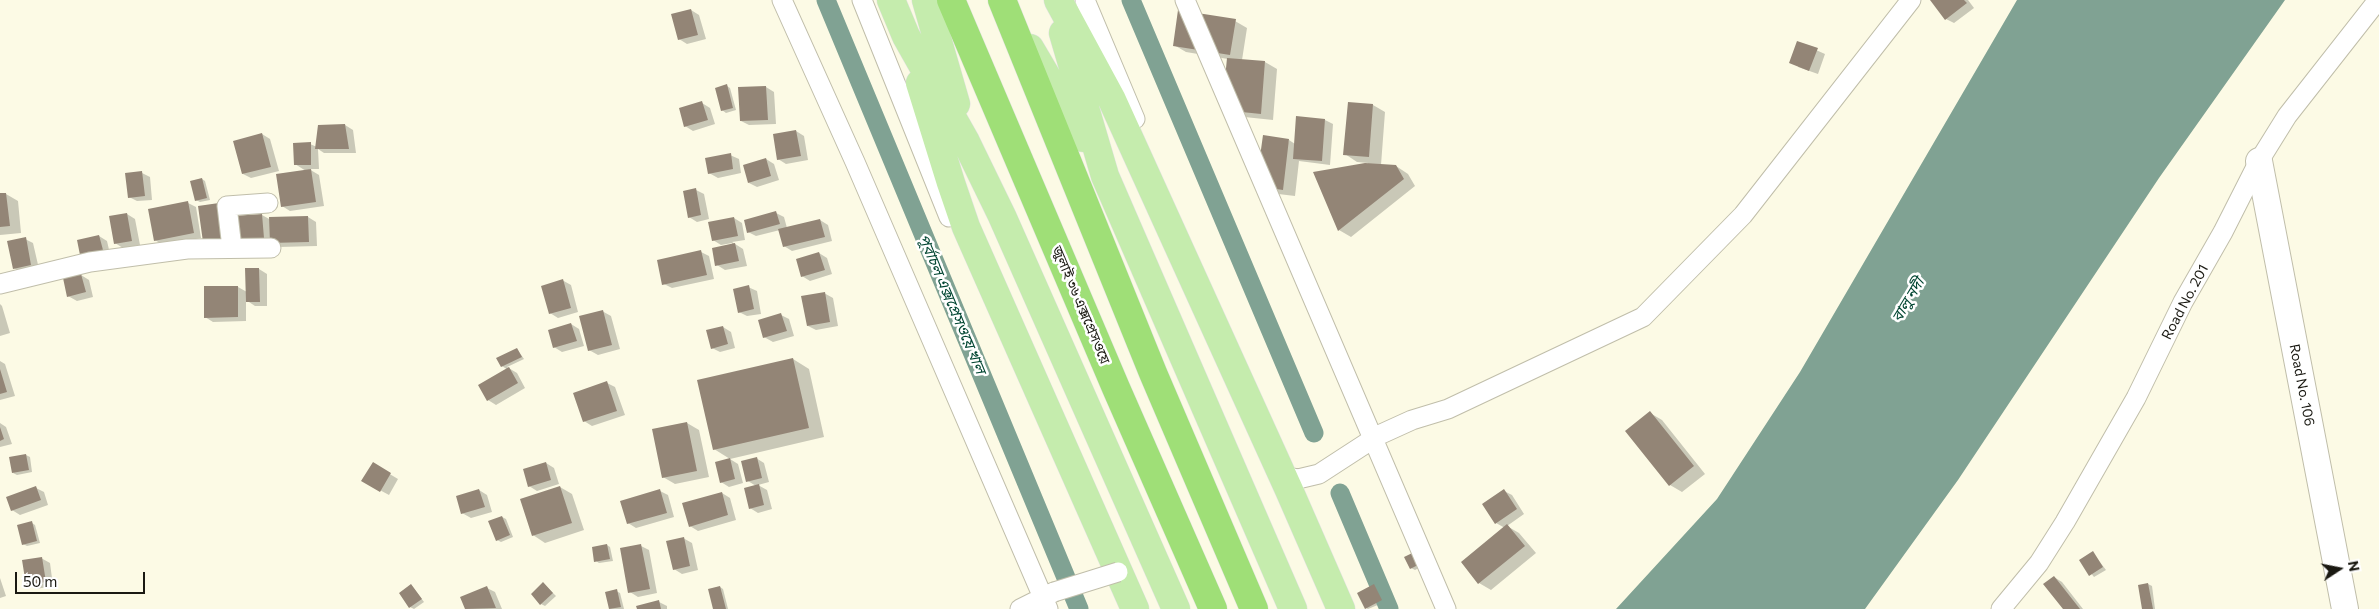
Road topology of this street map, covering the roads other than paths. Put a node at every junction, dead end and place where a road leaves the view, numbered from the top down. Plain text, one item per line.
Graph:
1 (782, 0) edge
2 (862, 0) edge
3 (891, 0) edge
4 (926, 0) edge
5 (951, 0) edge
6 (1053, 0) edge
7 (1058, 0) edge
8 (1085, 0) edge
9 (1184, 0) edge
10 (1911, 0) edge
11 (2378, 0) edge
12 (1003, 1) edge
13 (906, 36) junction
14 (966, 142) junction
15 (2259, 161) junction
16 (1105, 176) junction
17 (268, 202) dead end
18 (232, 248) junction
19 (271, 248) dead end
20 (0, 284) edge
21 (1373, 440) junction
22 (1288, 477) junction
23 (1113, 573) junction
24 (1048, 599) edge
25 (1020, 609) edge
26 (1121, 609) edge
27 (1135, 609) edge
28 (1176, 609) edge
29 (1213, 609) edge
30 (1254, 609) edge
31 (1292, 609) edge
32 (1341, 609) edge
33 (1351, 609) edge
34 (1446, 609) edge
35 (2001, 609) edge
36 (2345, 609) edge

1 - 24 street
2 - 23 street
3 - 13 main road
4 - 14 main road
5 - 29 highway, জুলাই ৩৬ এক্সপ্রেসওয়ে
6 - 16 main road
7 - 22 main road
8 - 22 street
9 - 21 street
10 - 21 street
11 - 15 street, Road No. 201
12 - 16 main road
12 - 30 highway
13 - 14 main road
13 - 23 main road
14 - 28 main road
15 - 35 street, Road No. 201
15 - 36 street, Road No. 106
16 - 31 main road
17 - 18 street
18 - 19 street
18 - 20 street
21 - 22 street
21 - 34 street
22 - 32 main road
22 - 33 street
23 - 24 street, bridge
23 - 26 street
23 - 27 main road
24 - 25 street

